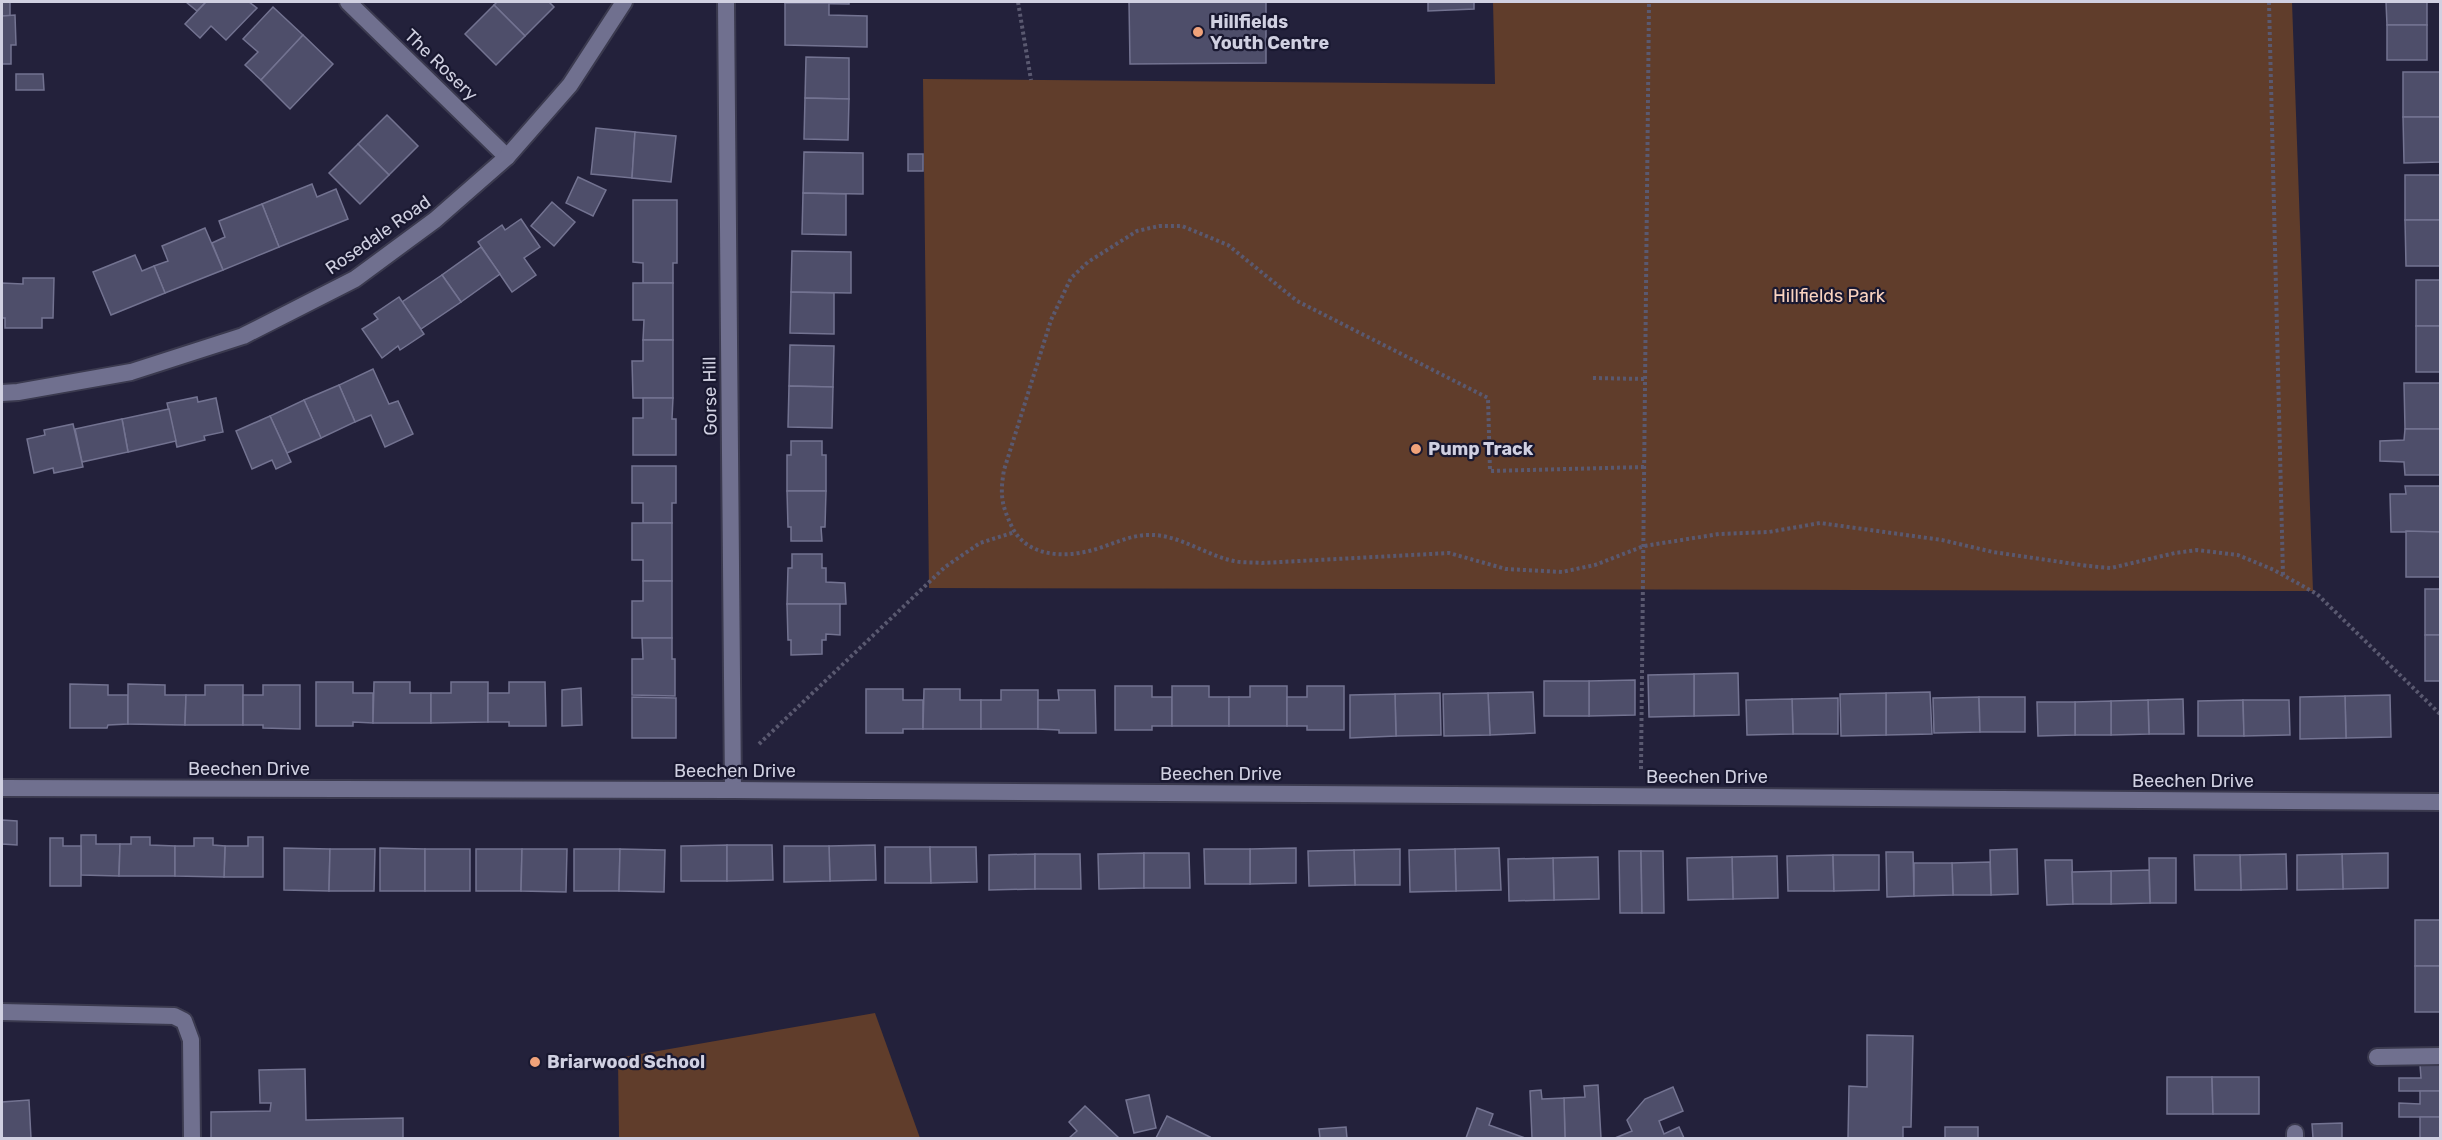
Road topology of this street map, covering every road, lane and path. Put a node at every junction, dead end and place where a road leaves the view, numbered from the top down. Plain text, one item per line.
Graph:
1 (348, 2) edge
2 (624, 2) edge
3 (726, 2) edge
4 (1018, 2) edge
5 (1649, 2) edge
6 (2269, 2) edge
7 (1031, 80) dead end
8 (507, 157) junction
9 (1593, 378) dead end
10 (1645, 379) junction
11 (2, 393) edge
12 (1644, 467) junction
13 (1015, 532) junction
14 (1644, 546) junction
15 (2283, 575) junction
16 (2440, 714) edge
17 (733, 769) junction
18 (2, 788) edge
19 (733, 790) junction
20 (1641, 796) junction
21 (2440, 802) edge
22 (2, 1012) edge
23 (2440, 1056) edge
24 (2377, 1057) dead end
25 (192, 1138) edge

1 - 8 street, The Rosery
2 - 8 street, Rosedale Road
3 - 17 street, Gorse Hill
4 - 7 path
5 - 10 path
6 - 15 path
8 - 11 street, Rosedale Road
9 - 10 path
10 - 12 path
12 - 13 path
12 - 14 path
13 - 14 path
13 - 17 path
14 - 15 path
14 - 20 path
15 - 16 path
17 - 19 street, Gorse Hill
18 - 19 street, Beechen Drive
19 - 20 street, Beechen Drive
20 - 21 street, Beechen Drive
22 - 25 street
23 - 24 street

